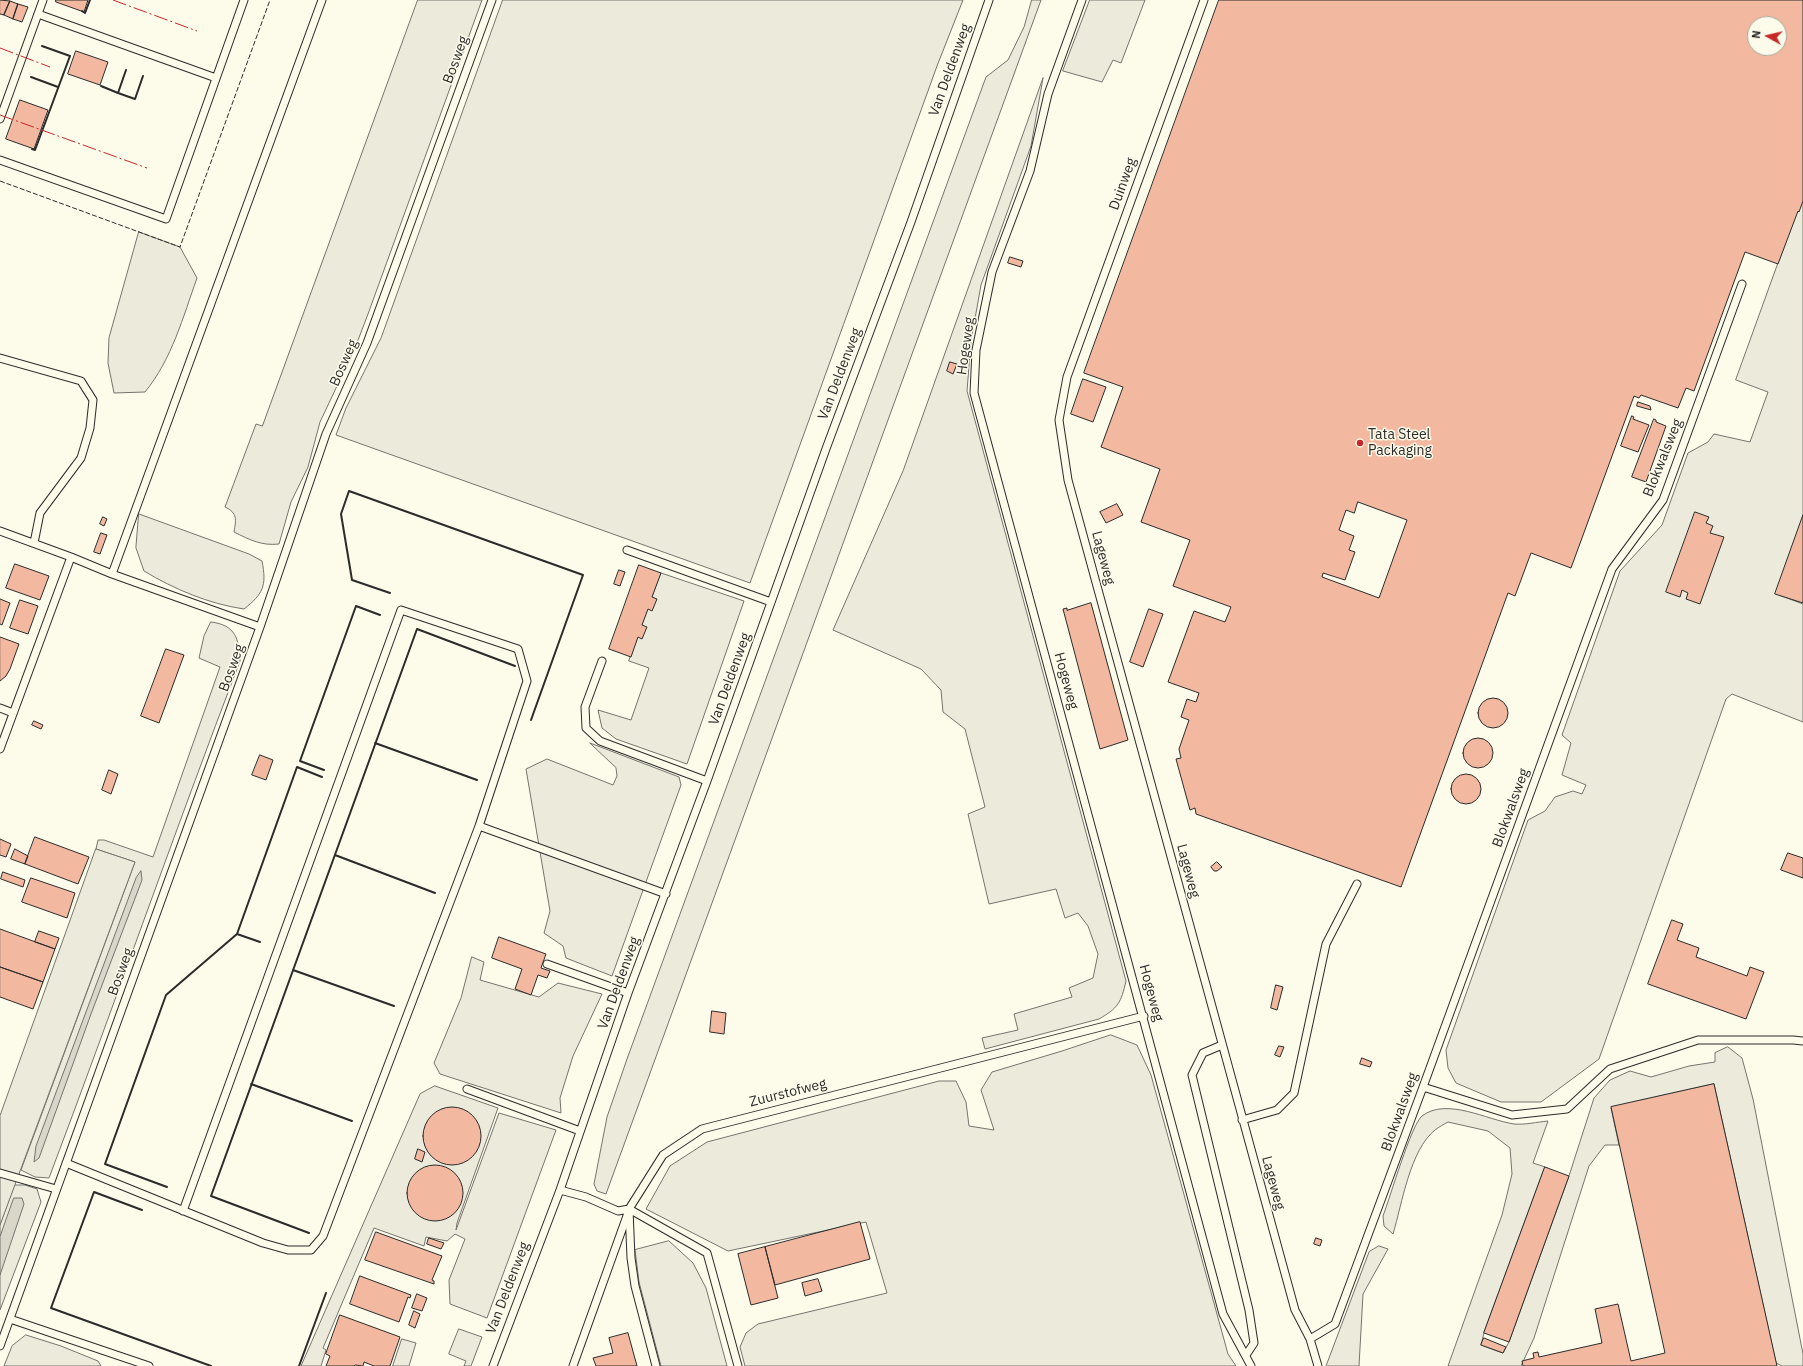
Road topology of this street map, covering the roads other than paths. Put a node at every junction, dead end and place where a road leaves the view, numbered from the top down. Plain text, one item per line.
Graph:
1 (43, 0) edge
2 (244, 0) edge
3 (322, 0) edge
4 (492, 0) edge
5 (989, 0) edge
6 (1082, 0) edge
7 (1204, 0) edge
8 (38, 14) junction
9 (216, 78) junction
10 (0, 120) edge
11 (0, 160) edge
12 (1742, 284) dead end
13 (0, 358) edge
14 (1066, 377) joint
15 (0, 531) edge
16 (34, 543) junction
17 (627, 550) dead end
18 (71, 557) junction
19 (112, 574) junction
20 (771, 602) junction
21 (260, 627) junction
22 (602, 661) dead end
23 (0, 708) edge
24 (13, 713) junction
25 (0, 749) edge
26 (707, 781) junction
27 (479, 826) junction
28 (1357, 884) dead end
29 (666, 894) junction
30 (546, 964) dead end
31 (628, 993) junction
32 (1144, 1016) junction
33 (1803, 1041) edge
34 (1222, 1045) junction
35 (1424, 1087) junction
36 (467, 1089) dead end
37 (1242, 1120) junction
38 (580, 1131) junction
39 (66, 1163) junction
40 (0, 1173) edge
41 (56, 1189) junction
42 (560, 1190) junction
43 (629, 1209) junction
44 (183, 1211) junction
45 (10, 1319) junction
46 (1310, 1339) junction
47 (0, 1346) edge
48 (1246, 1355) junction
49 (149, 1366) edge
50 (493, 1366) edge
51 (573, 1366) edge
52 (656, 1366) edge
53 (738, 1366) edge
54 (1251, 1366) edge
55 (1318, 1366) edge

1 - 8 lane
2 - 9 lane
3 - 19 lane
4 - 21 lane, Bosweg
5 - 20 lane, Van Deldenweg
6 - 32 lane, Hogeweg
7 - 14 lane, Duinweg
8 - 9 lane
8 - 10 lane
9 - 11 lane
12 - 35 lane, Blokwalsweg
13 - 16 lane
14 - 34 lane, Lageweg
15 - 16 lane
16 - 18 lane
17 - 20 lane
18 - 19 lane
18 - 24 lane
19 - 21 lane
20 - 26 lane, Van Deldenweg
21 - 39 lane, Bosweg
22 - 26 lane
23 - 24 lane
24 - 25 lane
26 - 29 lane, Van Deldenweg
27 - 29 lane
27 - 44 lane
27 - 44 lane
28 - 37 lane
29 - 31 lane, Van Deldenweg
30 - 31 lane
31 - 38 lane, Van Deldenweg
32 - 43 lane, Zuurstofweg
32 - 48 lane, Hogeweg
33 - 35 lane
34 - 37 lane, Lageweg
34 - 48 lane
35 - 46 lane, Blokwalsweg
36 - 38 lane
37 - 46 lane, Lageweg
38 - 42 lane, Van Deldenweg
39 - 41 lane, Bosweg
39 - 44 lane
40 - 41 lane
41 - 45 lane, Bosweg
42 - 43 lane
42 - 50 lane, Van Deldenweg
43 - 51 lane, Zuurstofweg
43 - 52 lane
43 - 53 lane
45 - 47 lane, Bosweg
45 - 49 lane
46 - 55 lane, Lageweg
48 - 54 lane, Hogeweg

